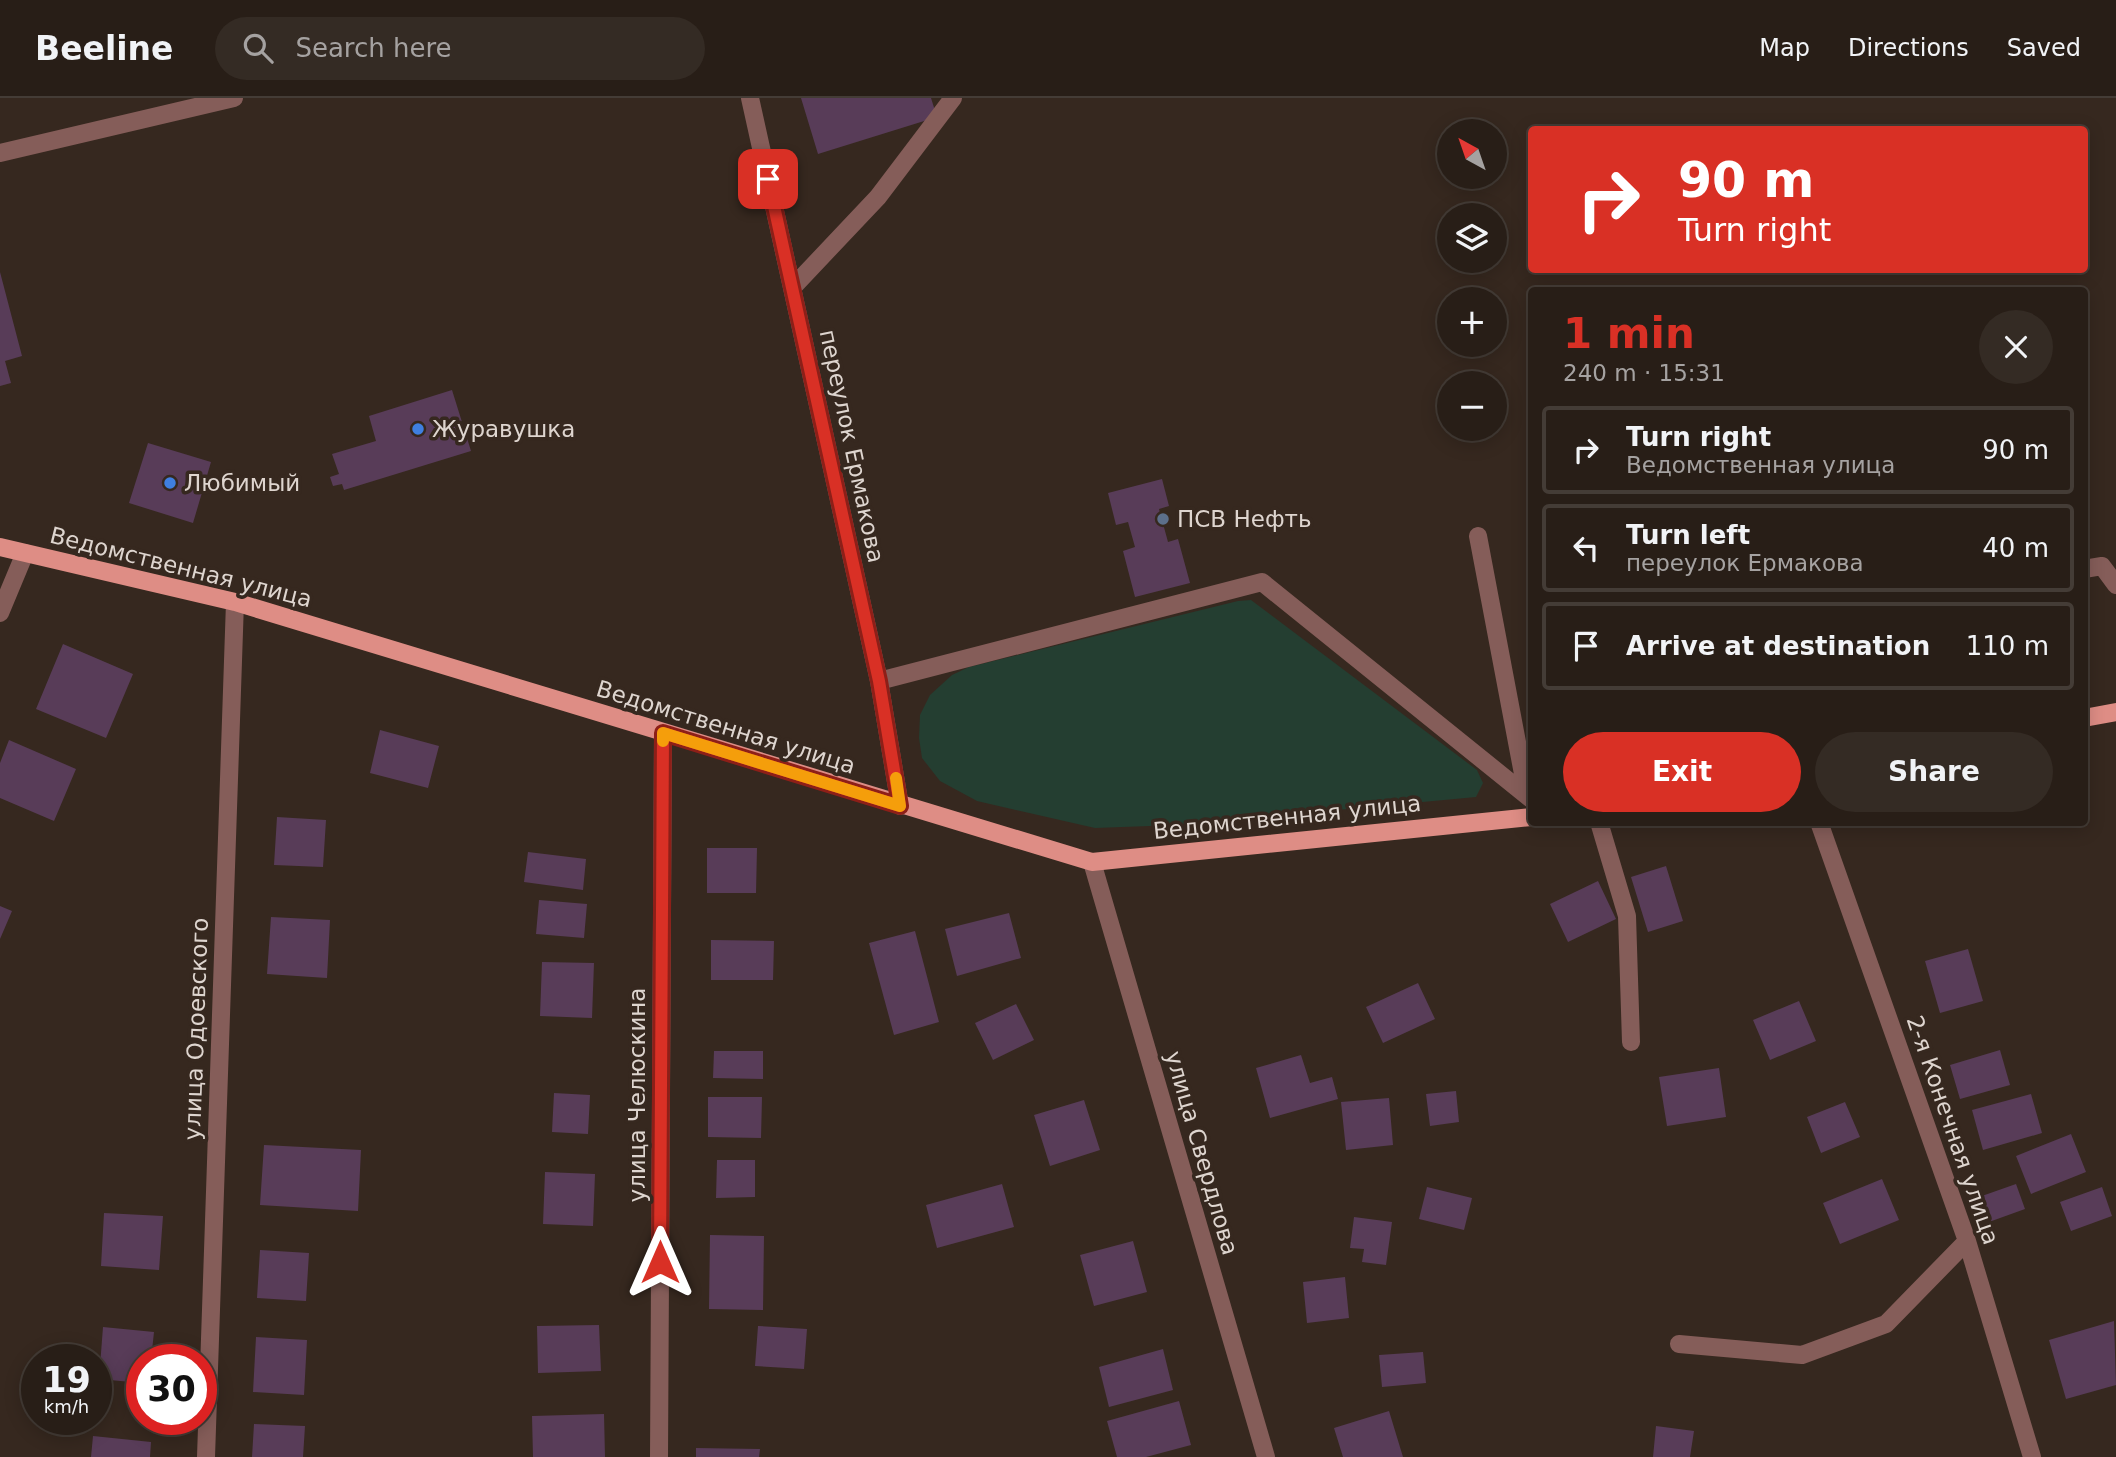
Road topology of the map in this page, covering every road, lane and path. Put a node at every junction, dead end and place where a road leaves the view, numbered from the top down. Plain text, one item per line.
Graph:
1 (234, 98) edge
2 (750, 98) edge
3 (953, 98) edge
4 (0, 153) edge
5 (792, 288) junction
6 (1478, 536) dead end
7 (0, 547) edge
8 (25, 553) junction
9 (2088, 568) edge
10 (2116, 585) edge
11 (235, 602) junction
12 (0, 613) edge
13 (879, 681) junction
14 (2116, 712) edge
15 (2088, 717) edge
16 (663, 733) junction
17 (1528, 792) edge
18 (1528, 796) edge
19 (900, 806) junction
20 (1528, 817) edge
21 (1601, 826) edge
22 (1820, 826) edge
23 (1092, 863) junction
24 (1631, 1042) dead end
25 (1967, 1241) junction
26 (1679, 1344) dead end
27 (206, 1457) edge
28 (659, 1457) edge
29 (1266, 1457) edge
30 (2032, 1457) edge

1 - 4 street
2 - 5 street, переулок Ермакова
3 - 5 street
5 - 13 street, переулок Ермакова
6 - 17 street
7 - 8 main road, Ведомственная улица
8 - 11 main road, Ведомственная улица
8 - 12 street
9 - 10 street
11 - 16 main road, Ведомственная улица
11 - 27 street, улица Одоевского
13 - 18 street
13 - 19 street, переулок Ермакова
14 - 15 main road
16 - 19 main road, Ведомственная улица
16 - 28 street, улица Челюскина
19 - 23 main road, Ведомственная улица
20 - 23 main road, Ведомственная улица
21 - 24 street
22 - 25 street, 2-я Конечная улица
23 - 29 street, улица Свердлова
25 - 26 street
25 - 30 street, 2-я Конечная улица

